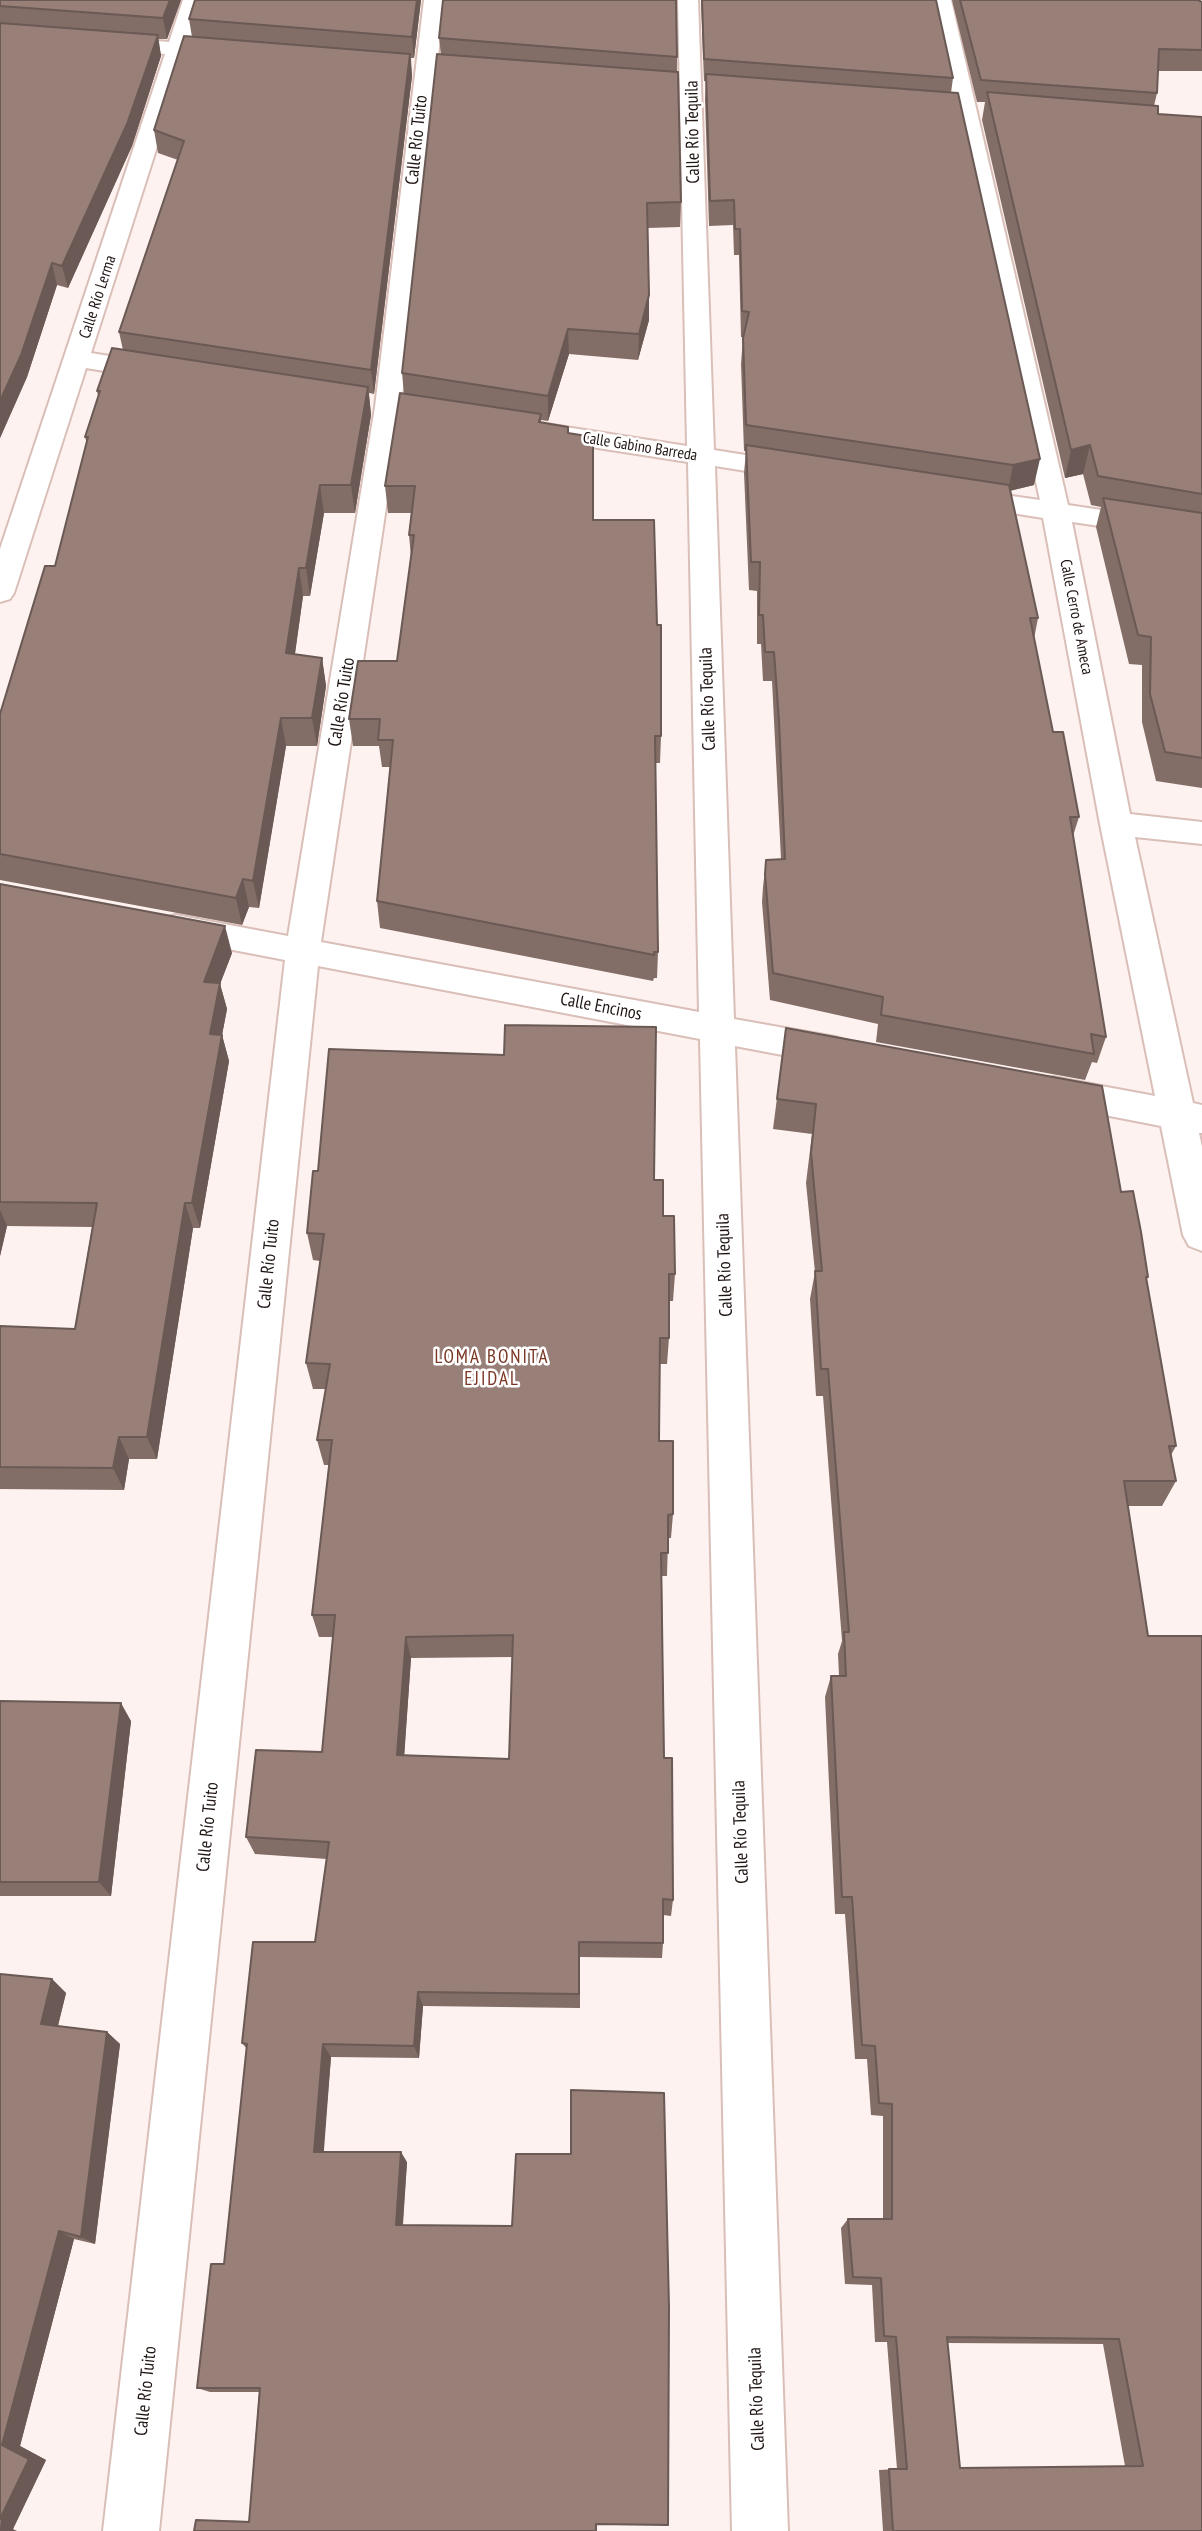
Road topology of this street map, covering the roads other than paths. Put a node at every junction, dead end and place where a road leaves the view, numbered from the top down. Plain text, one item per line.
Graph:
1 (193, 0) edge
2 (435, 0) edge
3 (688, 0) edge
4 (941, 0) edge
5 (82, 41) edge
6 (178, 49) junction
7 (260, 55) edge
8 (78, 359) junction
9 (186, 376) edge
10 (510, 426) edge
11 (701, 456) junction
12 (824, 475) edge
13 (933, 492) edge
14 (1056, 511) junction
15 (1202, 533) edge
16 (0, 593) edge
17 (1116, 824) junction
18 (1202, 833) edge
19 (145, 921) edge
20 (303, 950) junction
21 (718, 1029) junction
22 (867, 1057) edge
23 (1015, 1084) edge
24 (1189, 1117) edge
25 (1202, 1236) edge
26 (131, 2531) edge
27 (760, 2531) edge

1 - 6 street, Calle Río Lerma
2 - 20 street, Calle Río Tuito
3 - 11 street, Calle Río Tequila
4 - 14 street, Calle Cerro de Ameca
5 - 6 street
6 - 7 street
6 - 8 street, Calle Río Lerma
8 - 9 street
8 - 16 street, Calle Río Lerma
10 - 11 street, Calle Gabino Barreda
11 - 12 street, Calle Gabino Barreda
11 - 21 street, Calle Río Tequila
13 - 14 street
14 - 15 street
14 - 17 street, Calle Cerro de Ameca
17 - 18 street
17 - 24 street, Calle Cerro de Ameca
19 - 20 street, Calle Encinos
20 - 21 street, Calle Encinos
20 - 26 street, Calle Río Tuito
21 - 22 street, Calle Encinos
21 - 27 street, Calle Río Tequila
23 - 24 street
24 - 25 street, Calle Cerro de Ameca

